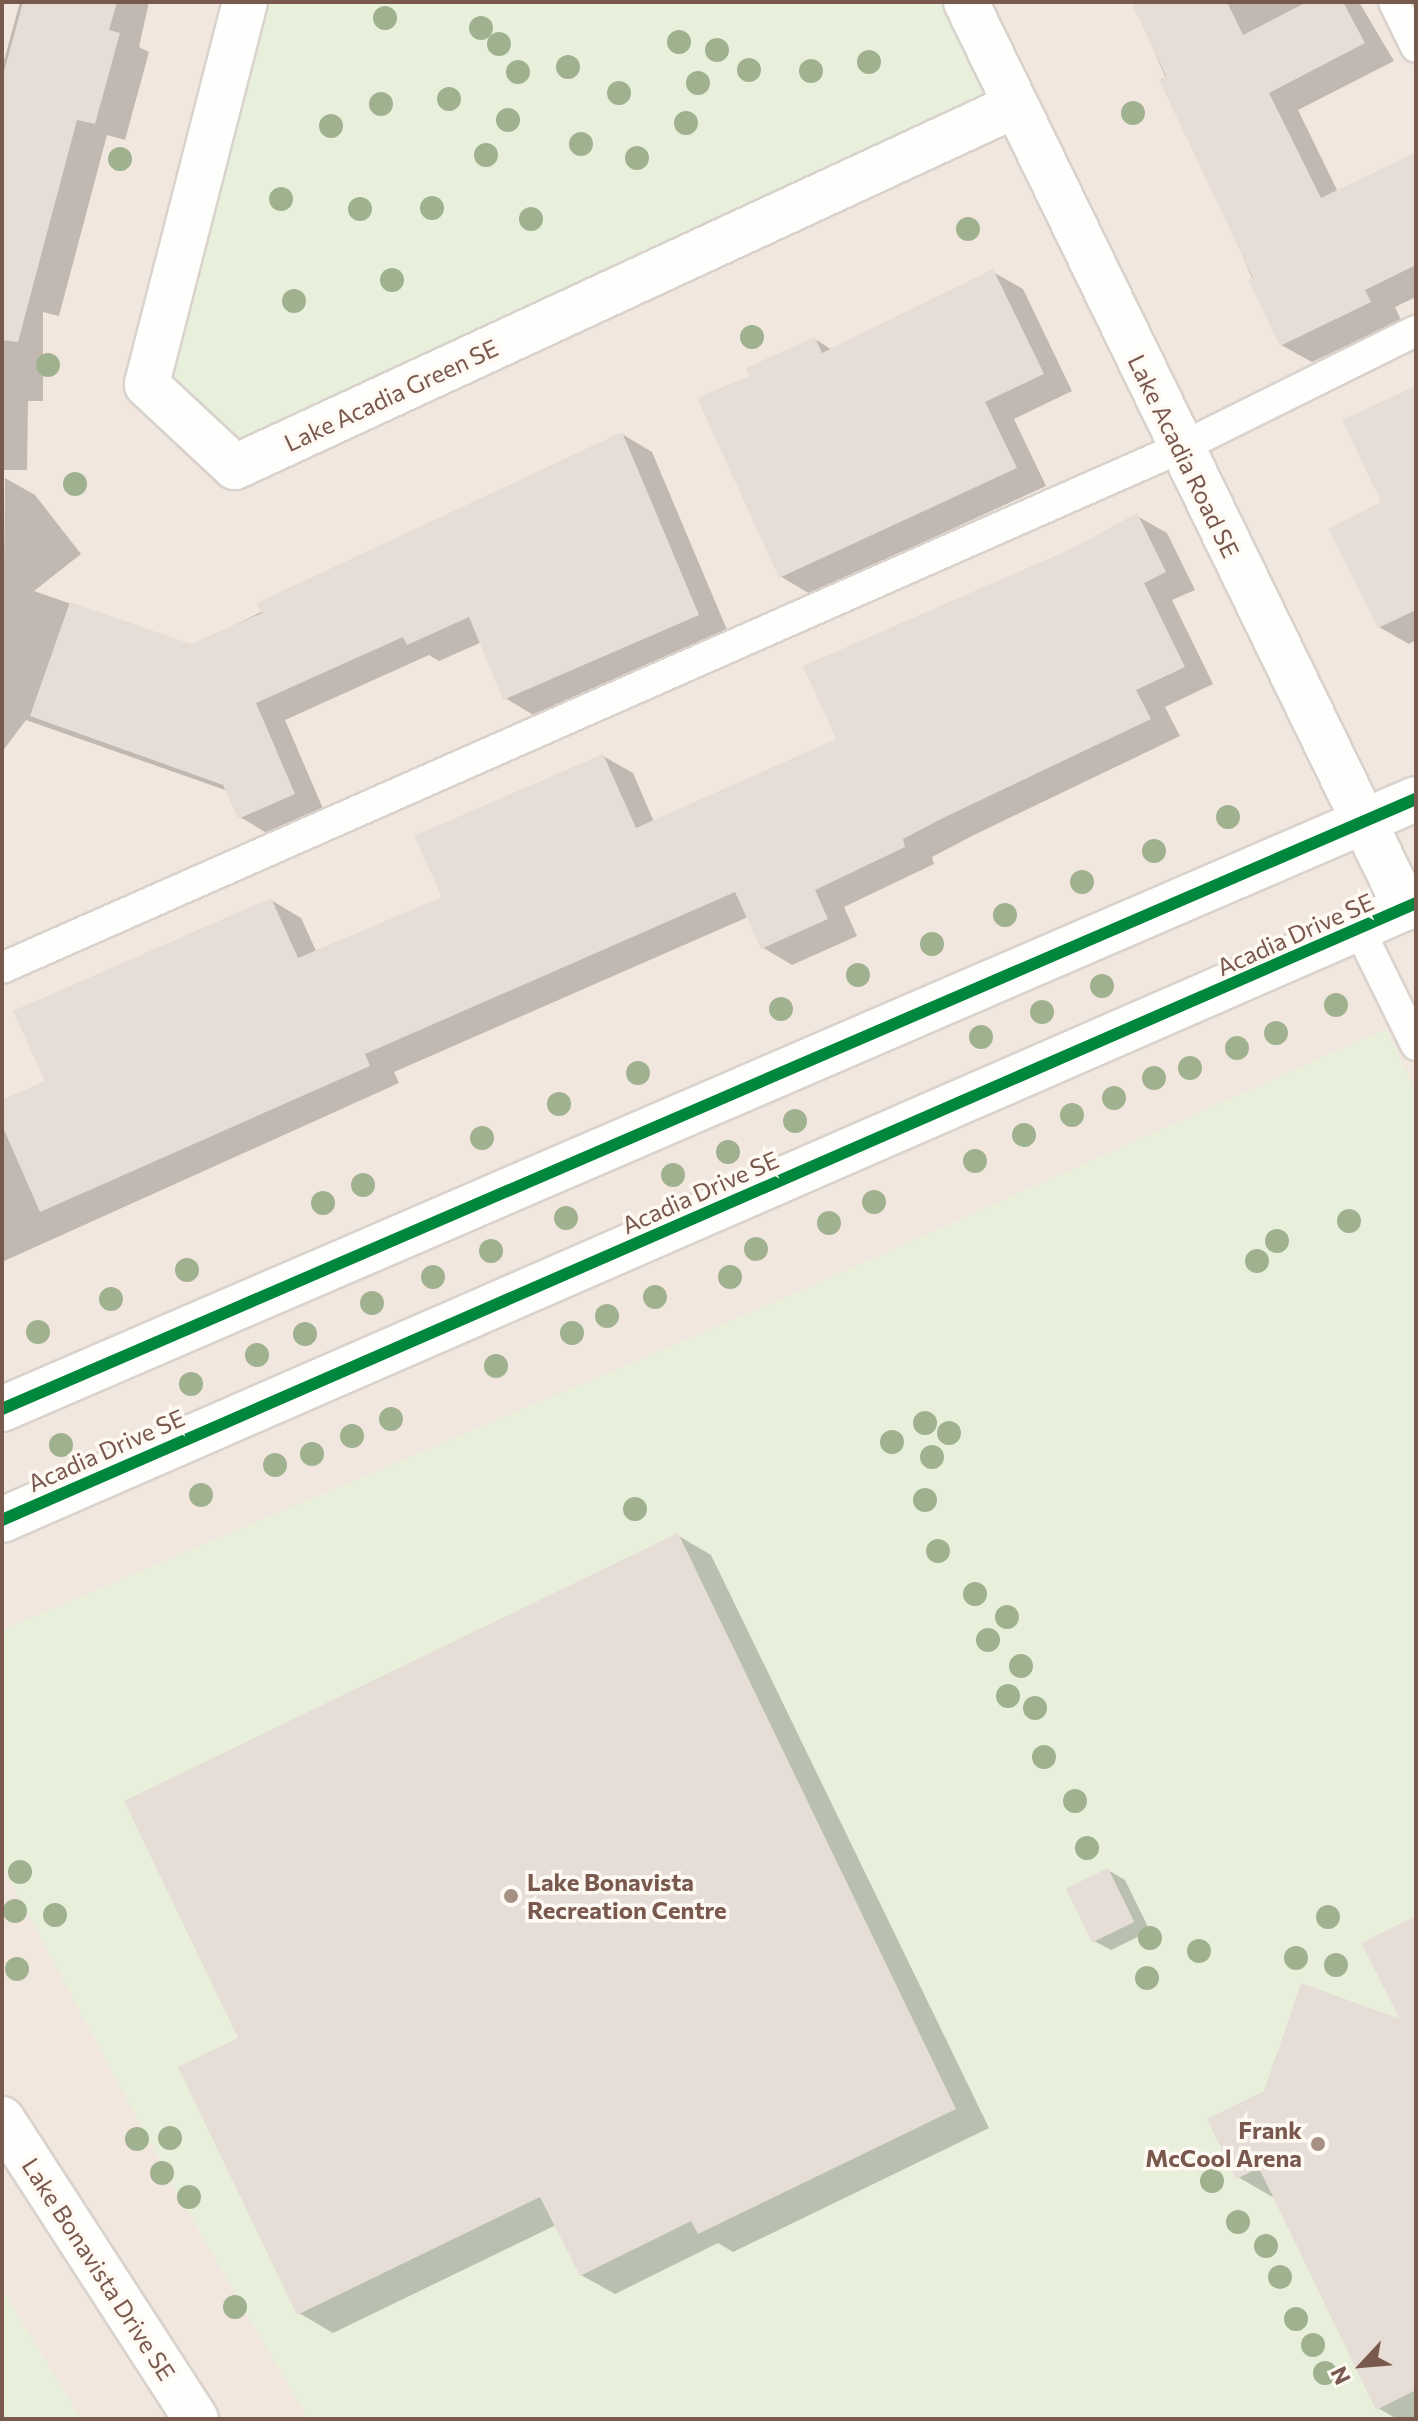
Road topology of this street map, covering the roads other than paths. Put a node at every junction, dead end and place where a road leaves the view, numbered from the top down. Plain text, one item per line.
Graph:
1 (245, 2) edge
2 (966, 2) edge
3 (1394, 2) edge
4 (1416, 47) edge
5 (1014, 106) junction
6 (1416, 331) edge
7 (1180, 448) junction
8 (1416, 799) edge
9 (1362, 825) junction
10 (1411, 906) edge
11 (1360, 931) junction
12 (2, 968) edge
13 (1416, 1045) edge
14 (2, 1409) edge
15 (2, 1520) edge
16 (2, 2119) edge
17 (196, 2419) edge

1 - 5 street, Lake Acadia Green SE
2 - 5 street, Lake Acadia Road SE
3 - 4 lane
5 - 7 street, Lake Acadia Road SE
6 - 7 lane
7 - 9 street, Lake Acadia Road SE
7 - 12 lane
8 - 9 street
9 - 10 street, Lake Acadia Road SE
9 - 14 street
10 - 11 street, Acadia Drive SE
11 - 13 lane
11 - 15 street, Acadia Drive SE
16 - 17 street, Lake Bonavista Drive SE

